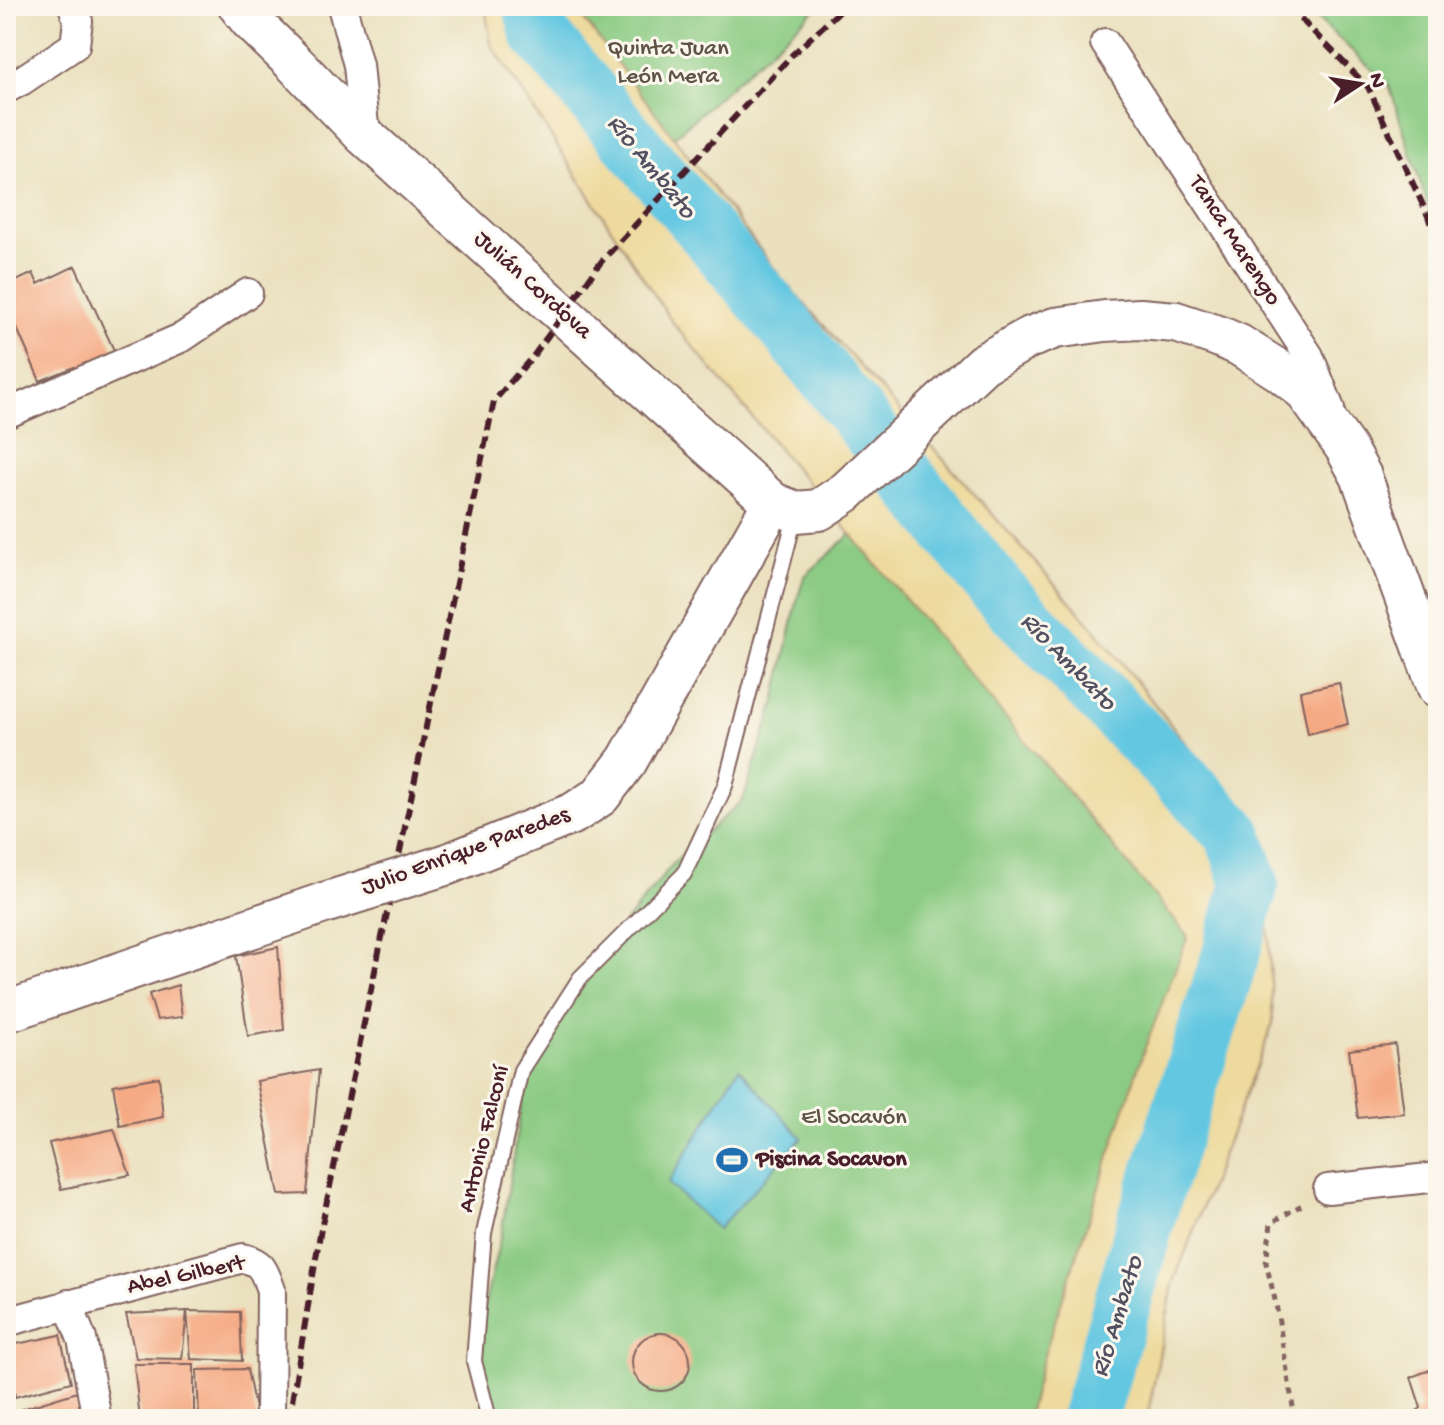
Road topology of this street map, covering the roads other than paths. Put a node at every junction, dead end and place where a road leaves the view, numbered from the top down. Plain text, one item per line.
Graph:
1 (239, 6) edge
2 (342, 6) edge
3 (75, 14) edge
4 (1105, 43) dead end
5 (11, 78) edge
6 (365, 136) junction
7 (248, 293) dead end
8 (6, 414) edge
9 (1345, 447) junction
10 (785, 508) junction
11 (1438, 688) edge
12 (6, 1012) edge
13 (1438, 1177) edge
14 (1328, 1189) road end
15 (68, 1304) junction
16 (6, 1322) edge
17 (97, 1419) edge
18 (270, 1419) edge
19 (489, 1419) edge

1 - 6 main road, Julián Cordova
2 - 6 street
3 - 5 street
4 - 9 street, Tanca Marengo
6 - 10 main road, Julián Cordova
7 - 8 street
9 - 10 main road
9 - 11 main road
10 - 12 main road, Julio Enrique Paredes, bridge
10 - 19 lane, Antonio Falconí
13 - 14 street
15 - 16 street, Abel Gilbert
15 - 17 street
15 - 18 street, Abel Gilbert

